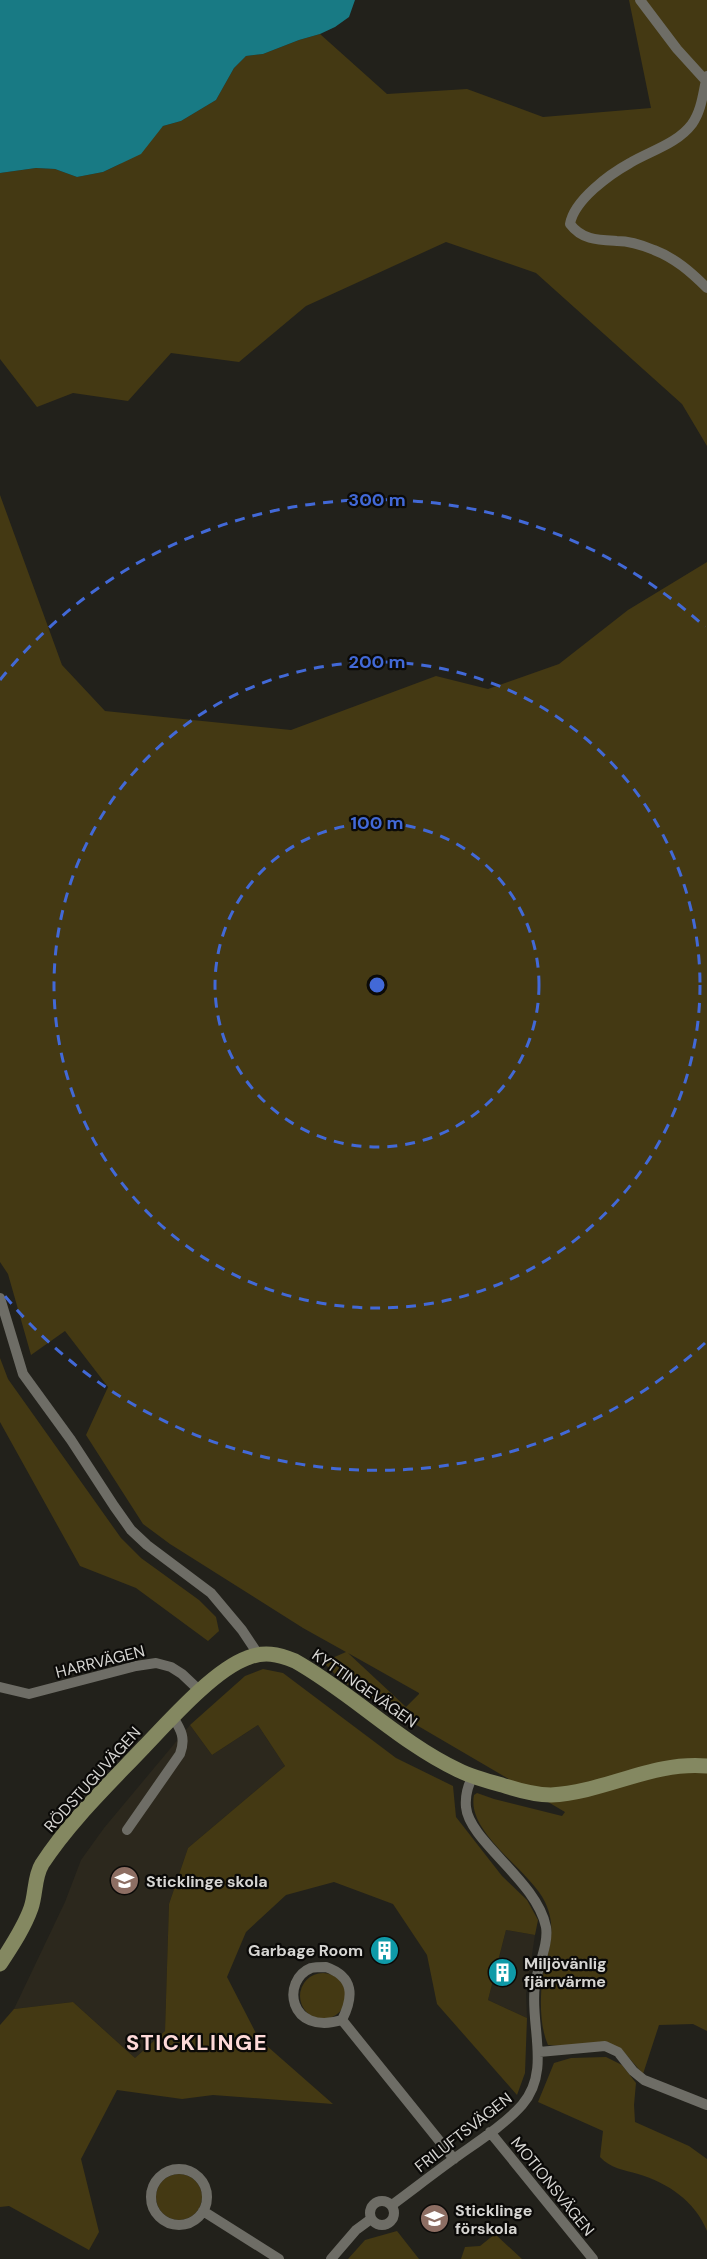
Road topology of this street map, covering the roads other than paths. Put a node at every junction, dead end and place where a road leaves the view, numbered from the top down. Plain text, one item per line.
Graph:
1 (640, 0) edge
2 (706, 79) edge
3 (707, 288) edge
4 (0, 1298) edge
5 (258, 1654) junction
6 (0, 1687) edge
7 (200, 1691) junction
8 (173, 1717) junction
9 (707, 1766) edge
10 (473, 1776) junction
11 (127, 1830) dead end
12 (0, 1964) edge
13 (342, 2020) junction
14 (539, 2052) junction
15 (707, 2105) edge
16 (490, 2132) junction
17 (454, 2159) junction
18 (392, 2205) junction
19 (203, 2211) junction
20 (371, 2219) junction
21 (279, 2259) edge
22 (330, 2259) edge
23 (593, 2259) edge

1 - 2 street
2 - 3 street
4 - 5 street
5 - 7 street, RÖDSTUGUVÄGEN
5 - 10 street, KYTTINGEVÄGEN
6 - 7 street, HARRVÄGEN
7 - 8 street, RÖDSTUGUVÄGEN
8 - 11 street
8 - 12 street, RÖDSTUGUVÄGEN
9 - 10 street, KYTTINGEVÄGEN
10 - 14 street, FRILUFTSVÄGEN
13 - 13 street
13 - 17 street
14 - 15 street
14 - 16 street, FRILUFTSVÄGEN
16 - 17 street, FRILUFTSVÄGEN
16 - 23 street, MOTIONSVÄGEN
17 - 18 street, FRILUFTSVÄGEN
18 - 20 street
18 - 20 street
19 - 19 street
19 - 21 street
20 - 22 street

